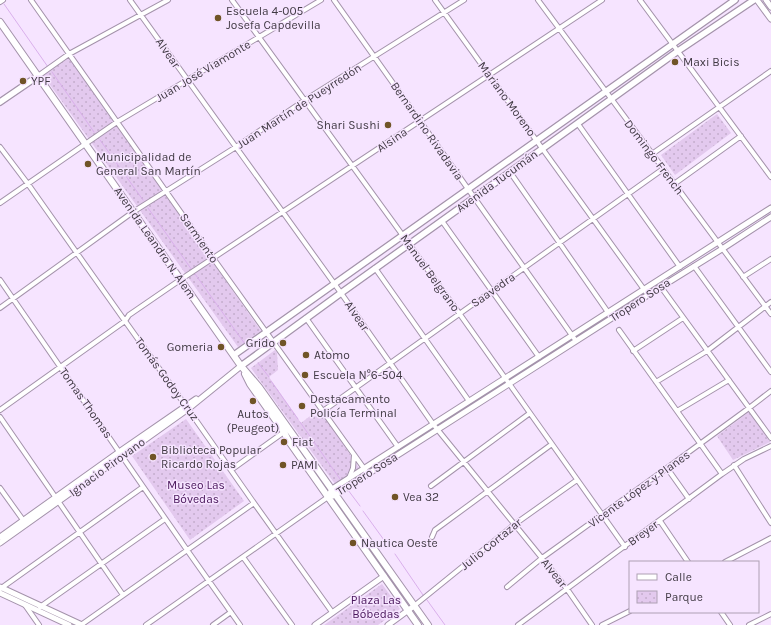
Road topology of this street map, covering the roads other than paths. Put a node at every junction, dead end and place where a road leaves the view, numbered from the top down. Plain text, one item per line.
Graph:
1 (3, 0) edge
2 (31, 0) edge
3 (130, 0) edge
4 (168, 0) edge
5 (232, 0) edge
6 (322, 0) edge
7 (334, 0) edge
8 (435, 0) edge
9 (464, 0) edge
10 (538, 0) edge
11 (602, 0) edge
12 (640, 0) edge
13 (735, 0) edge
14 (754, 0) edge
15 (757, 0) edge
16 (766, 0) edge
17 (0, 2) edge
18 (771, 7) edge
19 (444, 12) junction
20 (141, 15) junction
21 (771, 19) edge
22 (0, 22) edge
23 (559, 29) junction
24 (259, 37) junction
25 (672, 44) junction
26 (678, 51) junction
27 (69, 54) junction
28 (375, 57) junction
29 (771, 71) edge
30 (490, 75) junction
31 (38, 76) junction
32 (187, 80) junction
33 (606, 92) junction
34 (611, 99) junction
35 (305, 100) junction
36 (0, 102) edge
37 (720, 107) junction
38 (117, 122) junction
39 (420, 122) junction
40 (578, 124) junction
41 (741, 136) junction
42 (537, 141) junction
43 (85, 144) junction
44 (0, 147) edge
45 (236, 147) junction
46 (543, 148) junction
47 (652, 154) junction
48 (353, 166) junction
49 (663, 169) junction
50 (510, 172) junction
51 (771, 177) edge
52 (28, 184) junction
53 (674, 184) junction
54 (468, 190) junction
55 (166, 191) junction
56 (628, 194) junction
57 (474, 198) junction
58 (0, 203) edge
59 (771, 208) edge
60 (133, 212) junction
61 (282, 212) junction
62 (771, 216) edge
63 (593, 218) junction
64 (442, 221) junction
65 (403, 236) junction
66 (718, 242) junction
67 (559, 243) junction
68 (409, 244) junction
69 (722, 249) junction
70 (76, 252) junction
71 (213, 258) junction
72 (771, 259) edge
73 (694, 266) junction
74 (524, 267) junction
75 (376, 268) junction
76 (680, 268) junction
77 (743, 277) junction
78 (0, 280) edge
79 (180, 280) junction
80 (334, 284) junction
81 (661, 287) junction
82 (492, 290) junction
83 (644, 290) junction
84 (341, 293) junction
85 (648, 295) junction
86 (13, 299) junction
87 (771, 302) edge
88 (765, 306) junction
89 (0, 308) edge
90 (608, 313) junction
91 (459, 314) junction
92 (771, 314) edge
93 (306, 318) junction
94 (612, 318) junction
95 (683, 318) junction
96 (125, 321) junction
97 (738, 327) junction
98 (619, 330) dead end
99 (266, 332) junction
100 (573, 336) junction
101 (425, 338) junction
102 (576, 341) junction
103 (273, 342) junction
104 (633, 351) junction
105 (707, 351) junction
106 (234, 355) junction
107 (539, 357) junction
108 (390, 362) junction
109 (60, 366) junction
110 (241, 366) junction
111 (771, 372) edge
112 (505, 379) junction
113 (729, 380) junction
114 (656, 382) junction
115 (509, 384) junction
116 (355, 387) junction
117 (771, 391) edge
118 (470, 401) junction
119 (187, 407) junction
120 (749, 408) junction
121 (0, 410) edge
122 (323, 411) junction
123 (676, 411) junction
124 (530, 413) junction
125 (0, 417) edge
126 (434, 424) junction
127 (438, 430) junction
128 (284, 432) junction
129 (771, 438) edge
130 (552, 444) junction
131 (701, 444) junction
132 (398, 447) junction
133 (770, 448) edge
134 (121, 454) junction
135 (354, 454) junction
136 (464, 462) junction
137 (734, 465) junction
138 (364, 468) junction
139 (667, 468) junction
140 (231, 470) junction
141 (368, 474) junction
142 (722, 474) junction
143 (349, 478) junction
144 (577, 480) junction
145 (431, 486) dead end
146 (143, 487) junction
147 (0, 488) edge
148 (488, 491) junction
149 (334, 492) junction
150 (328, 497) junction
151 (57, 499) junction
152 (689, 499) junction
153 (254, 503) junction
154 (603, 516) junction
155 (165, 519) junction
156 (23, 520) junction
157 (660, 521) junction
158 (771, 523) edge
159 (515, 524) junction
160 (80, 532) junction
161 (276, 534) junction
162 (0, 537) edge
163 (432, 537) dead end
164 (771, 538) edge
165 (0, 544) edge
166 (625, 546) junction
167 (187, 550) junction
168 (243, 557) junction
169 (542, 558) junction
170 (687, 561) edge
171 (727, 561) edge
172 (102, 564) junction
173 (384, 576) junction
174 (208, 581) junction
175 (507, 587) dead end
176 (0, 589) edge
177 (567, 589) junction
178 (123, 595) junction
179 (25, 604) junction
180 (42, 606) junction
181 (414, 606) junction
182 (37, 610) junction
183 (408, 611) junction
184 (231, 612) junction
185 (332, 612) junction
186 (629, 612) edge
187 (722, 613) edge
188 (771, 614) edge
189 (39, 625) edge
190 (69, 625) edge
191 (81, 625) edge
192 (146, 625) edge
193 (213, 625) edge
194 (240, 625) edge
195 (292, 625) edge
196 (315, 625) edge
197 (388, 625) edge
198 (418, 625) edge
199 (428, 625) edge
200 (518, 625) edge
201 (592, 625) edge
202 (602, 625) edge
203 (730, 625) edge
204 (749, 625) edge

1 - 17 street
2 - 27 street, Sarmiento
3 - 20 street, Alvear
4 - 20 street
5 - 24 street, Manuel Belgrano
6 - 24 street, Juan José Viamonte
7 - 28 street, Bernardino Rivadavia
8 - 19 street, Mariano Moreno
9 - 19 street, Juan Martín de Pueyrredón
10 - 23 street, Domingo French
11 - 23 street, Alsina
12 - 25 street
13 - 25 main road, Avenida Tucumán
14 - 26 main road, Avenida Tucumán
15 - 21 street
16 - 18 street
19 - 28 street, Juan Martín de Pueyrredón
19 - 30 street, Mariano Moreno
20 - 27 street
20 - 32 street, Alvear
22 - 31 main road, Avenida Leandro N. Alem
23 - 30 street, Alsina
23 - 33 street, Domingo French
24 - 32 street, Juan José Viamonte
24 - 35 street, Manuel Belgrano
25 - 26 street
25 - 33 main road, Avenida Tucumán
26 - 34 main road, Avenida Tucumán
26 - 37 street
27 - 31 street
27 - 38 street, Sarmiento
28 - 35 street, Juan Martín de Pueyrredón
28 - 39 street, Bernardino Rivadavia
29 - 37 street
30 - 39 street, Alsina
30 - 42 street, Mariano Moreno
31 - 36 main road
31 - 43 main road, Avenida Leandro N. Alem
32 - 38 street, Juan José Viamonte
32 - 45 street, Alvear
33 - 34 street, Domingo French
33 - 42 main road, Avenida Tucumán
34 - 40 main road, Avenida Tucumán
34 - 47 street, Domingo French
35 - 45 street, Juan Martín de Pueyrredón
35 - 48 street, Manuel Belgrano
37 - 41 street
37 - 47 street
38 - 43 street, Juan José Viamonte
38 - 55 street, Sarmiento
39 - 48 street, Alsina
39 - 54 street, Bernardino Rivadavia
40 - 46 main road, Avenida Tucumán
40 - 56 street
41 - 51 street
41 - 53 street
42 - 46 street, Mariano Moreno
42 - 54 main road, Avenida Tucumán
43 - 52 street, Juan José Viamonte
43 - 60 main road, Avenida Leandro N. Alem
44 - 52 street, Tomás Godoy Cruz
45 - 55 street, Juan Martín de Pueyrredón
45 - 61 street, Alvear
46 - 50 main road, Avenida Tucumán
46 - 63 street, Mariano Moreno
47 - 49 street, Domingo French
48 - 61 street, Alsina
48 - 65 street, Manuel Belgrano
49 - 53 street, Domingo French
49 - 56 street, Saavedra
50 - 57 main road, Avenida Tucumán
50 - 67 street
52 - 58 street, Juan José Viamonte
52 - 70 street, Tomás Godoy Cruz
53 - 66 street, Domingo French
54 - 57 street, Bernardino Rivadavia
54 - 65 main road, Avenida Tucumán
55 - 60 street, Juan Martín de Pueyrredón
55 - 71 street, Sarmiento
56 - 63 street, Saavedra
56 - 76 street
57 - 64 main road, Avenida Tucumán
57 - 74 street, Bernardino Rivadavia
59 - 66 street, Tropero Sosa
60 - 70 street, Juan Martín de Pueyrredón
60 - 79 main road, Avenida Leandro N. Alem
61 - 71 street, Alsina
61 - 80 street, Alvear
62 - 69 street, Tropero Sosa
63 - 67 street, Saavedra
63 - 83 street, Mariano Moreno
64 - 68 main road, Avenida Tucumán
64 - 82 street
65 - 68 street, Manuel Belgrano
65 - 80 main road, Avenida Tucumán
66 - 69 street, Domingo French
66 - 76 street, Tropero Sosa
67 - 74 street, Saavedra
67 - 90 street
68 - 75 main road, Avenida Tucumán
68 - 91 street, Manuel Belgrano
69 - 73 street, Tropero Sosa
69 - 77 street, Domingo French
70 - 86 street, Juan Martín de Pueyrredón
70 - 96 street, Tomás Godoy Cruz
71 - 79 street, Alsina
71 - 99 street, Sarmiento
72 - 77 street
73 - 81 street, Tropero Sosa
73 - 97 street
74 - 82 street, Saavedra
74 - 100 street, Bernardino Rivadavia
75 - 84 main road, Avenida Tucumán
75 - 101 street
76 - 83 street, Tropero Sosa
77 - 88 street, Domingo French
78 - 86 street, Tomas Thomas
79 - 96 street, Alsina
79 - 106 main road, Avenida Leandro N. Alem
80 - 84 street, Alvear
80 - 99 main road, Avenida Tucumán
81 - 85 street, Tropero Sosa
81 - 95 street
82 - 91 street, Saavedra
82 - 107 street
83 - 85 street, Mariano Moreno
83 - 90 street, Tropero Sosa
84 - 93 main road, Avenida Tucumán
84 - 108 street, Alvear
85 - 94 street, Tropero Sosa
86 - 89 street, Juan Martín de Pueyrredón
86 - 109 street, Tomas Thomas
87 - 88 street
88 - 92 street, Domingo French
88 - 97 street
90 - 94 street
90 - 100 street, Tropero Sosa
91 - 101 street, Saavedra
91 - 112 street, Manuel Belgrano
93 - 103 main road, Avenida Tucumán
93 - 116 street
94 - 102 street, Tropero Sosa
95 - 104 street
95 - 105 street
96 - 109 street, Alsina
96 - 119 street, Tomás Godoy Cruz
97 - 105 street
97 - 111 street
98 - 104 street
99 - 103 street, Sarmiento
99 - 106 main road, Avenida Tucumán
100 - 102 street, Bernardino Rivadavia
100 - 107 street, Tropero Sosa
101 - 108 street, Saavedra
101 - 118 street
102 - 115 street, Tropero Sosa
103 - 110 main road, Avenida Tucumán
103 - 122 street, Sarmiento
104 - 114 street
105 - 113 street
105 - 114 street
106 - 110 main road, Avenida Leandro N. Alem
107 - 112 street, Tropero Sosa
108 - 116 street, Saavedra
108 - 126 street, Alvear
109 - 121 street, Alsina
109 - 134 street, Tomas Thomas
110 - 119 street, Ignacio Pirovano
110 - 128 main road, Avenida Leandro N. Alem
110 - 149 main road, Avenida Leandro N. Alem
112 - 115 street, Manuel Belgrano
112 - 118 street, Tropero Sosa
113 - 120 street
113 - 123 street
114 - 123 street
115 - 124 street, Manuel Belgrano
115 - 127 street, Tropero Sosa
116 - 122 street, Saavedra
116 - 132 street
117 - 120 street, Vicente López y Planes
118 - 126 street, Tropero Sosa
119 - 134 street, Ignacio Pirovano
119 - 140 street, Tomás Godoy Cruz
120 - 129 street
120 - 131 street, Vicente López y Planes
122 - 135 street, Sarmiento
123 - 131 street
124 - 130 street, Manuel Belgrano
124 - 136 street
125 - 151 street
126 - 127 street, Alvear
126 - 132 street, Tropero Sosa
127 - 136 street, Alvear
127 - 141 street, Tropero Sosa
128 - 140 street
128 - 150 main road, Avenida Leandro N. Alem
130 - 144 street, Manuel Belgrano
130 - 148 street
131 - 139 street, Vicente López y Planes
131 - 142 street
132 - 138 street, Tropero Sosa
133 - 137 street, Breyer
134 - 146 street, Tomas Thomas
134 - 151 street, Ignacio Pirovano
135 - 138 street, Sarmiento
135 - 143 street
136 - 145 street
136 - 148 street, Alvear
137 - 142 street, Breyer
137 - 158 street
138 - 141 street, Sarmiento
138 - 143 street, Tropero Sosa
139 - 152 street
139 - 154 street, Vicente López y Planes
140 - 153 street, Tomás Godoy Cruz
141 - 149 street, Tropero Sosa
142 - 152 street, Breyer
143 - 149 street, Tropero Sosa
144 - 154 street, Manuel Belgrano
144 - 159 street, Julio Cortazar
146 - 155 street, Tomas Thomas
146 - 160 street
147 - 156 street
148 - 159 street, Alvear
148 - 163 street
149 - 150 street, Tropero Sosa
149 - 181 main road, Avenida Leandro N. Alem
150 - 161 street
150 - 173 main road, Avenida Leandro N. Alem
151 - 156 street, Ignacio Pirovano
151 - 160 street
151 - 165 street, Ignacio Pirovano
152 - 157 street, Breyer
153 - 161 street, Tomás Godoy Cruz
153 - 167 street
154 - 166 street, Manuel Belgrano
154 - 169 street, Vicente López y Planes
155 - 167 street, Tomas Thomas
155 - 172 street
156 - 162 street, Ignacio Pirovano
157 - 166 street, Breyer
157 - 170 street
159 - 169 street, Alvear
159 - 181 street, Julio Cortazar
160 - 172 street
160 - 176 street
161 - 168 street
161 - 185 street, Tomás Godoy Cruz
164 - 171 street
166 - 177 street, Breyer
167 - 174 street, Tomas Thomas
167 - 178 street
168 - 174 street
168 - 195 street
169 - 175 street, Vicente López y Planes
169 - 177 street, Alvear
172 - 178 street
172 - 180 street
173 - 183 main road, Avenida Leandro N. Alem
173 - 185 street
174 - 184 street, Tomas Thomas
174 - 192 street
176 - 179 street
176 - 180 street
177 - 200 street, Breyer
177 - 201 street, Alvear
178 - 191 street
179 - 182 street
179 - 189 street
180 - 182 street
180 - 191 street
181 - 183 street, Julio Cortazar
181 - 199 main road, Avenida Leandro N. Alem
182 - 190 street
183 - 197 street, Julio Cortazar
183 - 198 main road, Avenida Leandro N. Alem
184 - 193 street
184 - 194 street, Tomas Thomas
185 - 196 street
186 - 202 street
187 - 203 street
188 - 204 street

